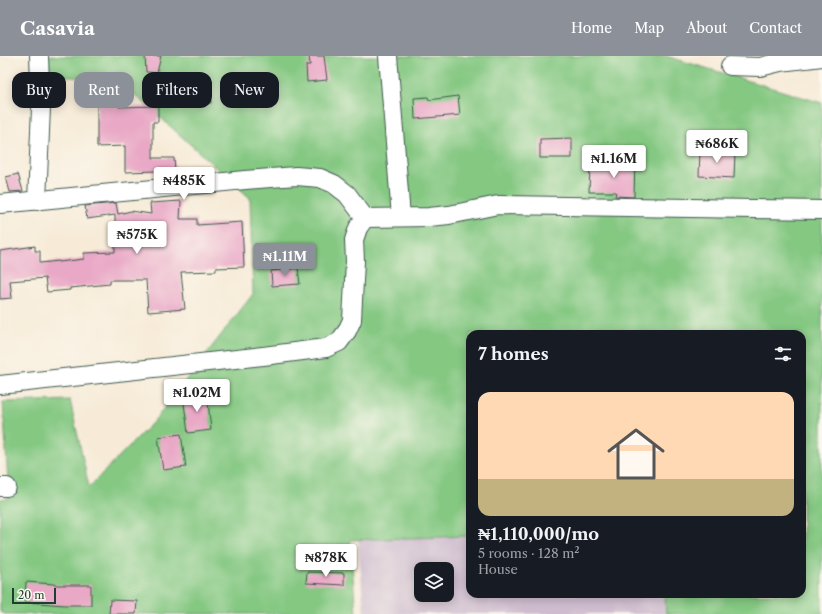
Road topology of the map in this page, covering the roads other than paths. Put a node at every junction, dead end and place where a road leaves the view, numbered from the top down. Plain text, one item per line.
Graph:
1 (39, 56) edge
2 (388, 56) edge
3 (822, 57) edge
4 (730, 66) dead end
5 (36, 200) junction
6 (0, 204) edge
7 (822, 210) edge
8 (401, 217) junction
9 (365, 218) junction
10 (0, 385) edge

1 - 5 street
2 - 8 street
3 - 4 street
5 - 6 street
5 - 9 street
7 - 8 street
8 - 9 street
9 - 10 street

